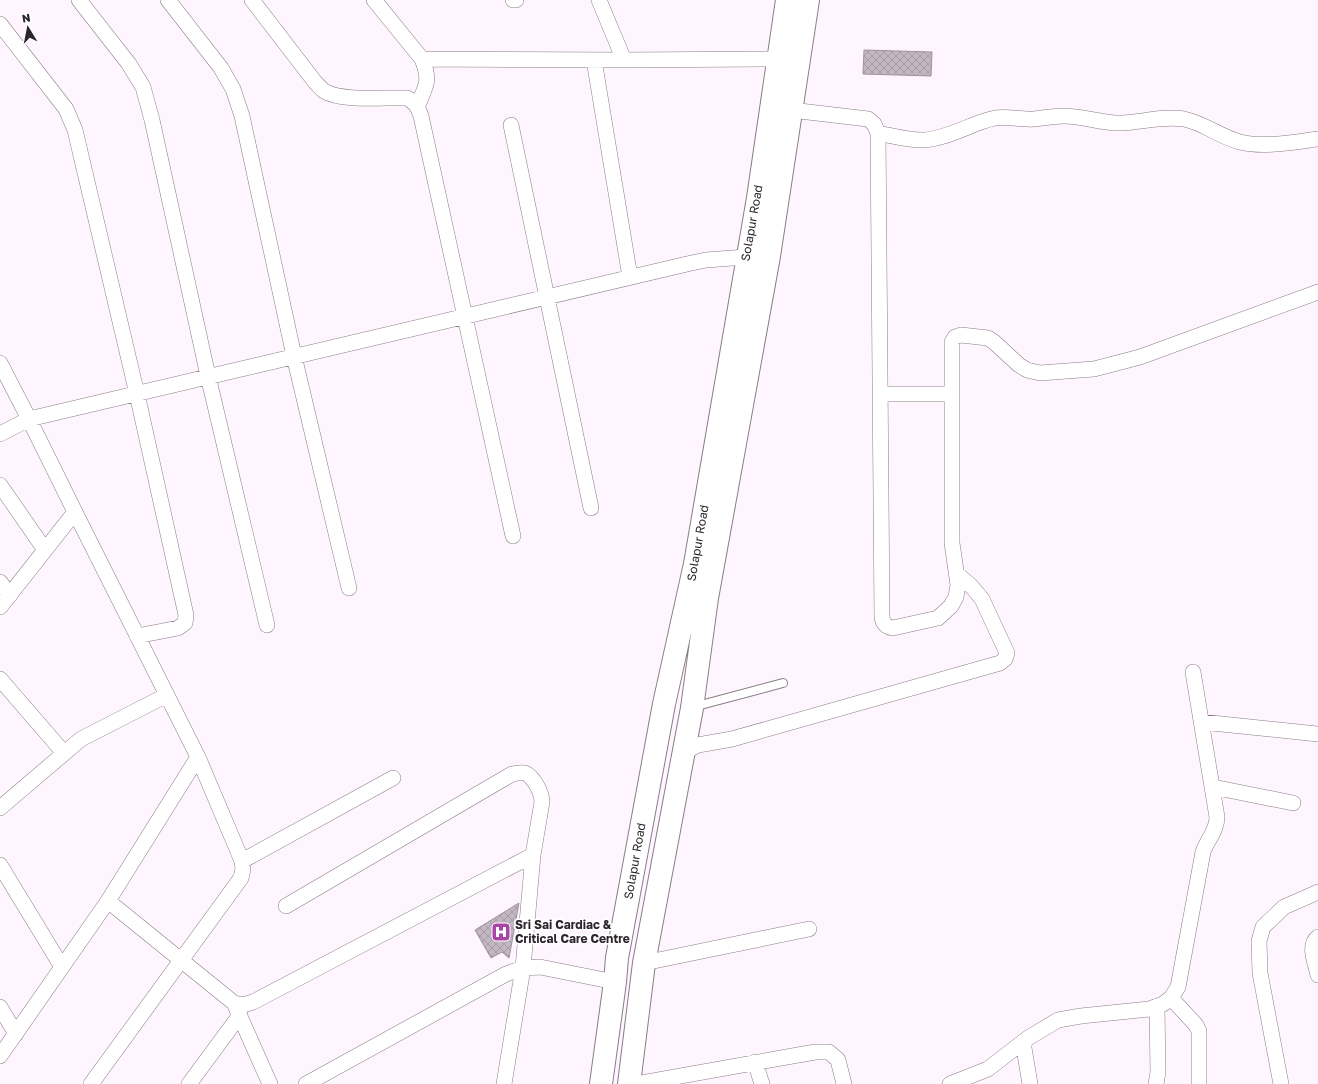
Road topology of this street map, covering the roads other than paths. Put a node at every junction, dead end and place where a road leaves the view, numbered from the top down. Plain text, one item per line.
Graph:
1 (79, 0) edge
2 (168, 0) edge
3 (252, 0) edge
4 (374, 0) edge
5 (513, 0) edge
6 (516, 0) edge
7 (599, 0) edge
8 (787, 0) edge
9 (808, 0) edge
10 (0, 24) edge
11 (422, 59) junction
12 (594, 60) junction
13 (624, 60) junction
14 (778, 60) junction
15 (417, 106) junction
16 (791, 110) junction
17 (511, 125) dead end
18 (878, 133) junction
19 (1318, 140) edge
20 (769, 256) junction
21 (746, 257) junction
22 (630, 277) junction
23 (1318, 292) edge
24 (547, 297) junction
25 (466, 316) junction
26 (294, 356) junction
27 (0, 363) edge
28 (208, 376) junction
29 (137, 394) junction
30 (880, 394) junction
31 (952, 394) junction
32 (29, 418) junction
33 (0, 434) edge
34 (0, 486) edge
35 (591, 508) dead end
36 (75, 512) junction
37 (513, 536) dead end
38 (45, 550) junction
39 (955, 563) junction
40 (704, 566) junction
41 (0, 582) edge
42 (349, 588) dead end
43 (10, 595) junction
44 (698, 596) junction
45 (0, 607) edge
46 (267, 625) dead end
47 (137, 636) junction
48 (1194, 672) dead end
49 (0, 679) edge
50 (783, 683) dead end
51 (167, 695) junction
52 (692, 708) junction
53 (1202, 722) junction
54 (1318, 734) edge
55 (64, 753) junction
56 (683, 754) junction
57 (198, 758) junction
58 (393, 778) dead end
59 (1212, 787) junction
60 (1293, 803) dead end
61 (0, 808) edge
62 (533, 855) junction
63 (242, 861) junction
64 (0, 865) edge
65 (1318, 892) edge
66 (108, 901) junction
67 (286, 906) dead end
68 (809, 929) dead end
69 (1318, 937) edge
70 (181, 960) junction
71 (644, 963) junction
72 (62, 967) junction
73 (523, 968) junction
74 (1318, 976) edge
75 (615, 982) junction
76 (1171, 998) junction
77 (1157, 1006) junction
78 (0, 1007) edge
79 (237, 1009) junction
80 (16, 1034) junction
81 (1023, 1042) junction
82 (0, 1056) edge
83 (755, 1062) junction
84 (674, 1081) edge
85 (192, 1082) edge
86 (502, 1082) edge
87 (91, 1084) edge
88 (270, 1084) edge
89 (306, 1084) edge
90 (601, 1084) edge
91 (629, 1084) edge
92 (636, 1084) edge
93 (762, 1084) edge
94 (844, 1084) edge
95 (950, 1084) edge
96 (1030, 1084) edge
97 (1156, 1084) edge
98 (1199, 1084) edge
99 (1281, 1084) edge

1 - 28 street
2 - 26 street
3 - 15 street
4 - 11 street
5 - 6 street
7 - 13 street
8 - 14 main road, Solapur Road
9 - 16 main road, Solapur Road
10 - 29 street
11 - 12 street
11 - 15 street
12 - 13 street
12 - 22 street
13 - 14 street
14 - 21 main road, Solapur Road
15 - 25 street
16 - 18 street
16 - 20 main road, Solapur Road
17 - 24 street
18 - 19 street
18 - 30 street
20 - 21 street
20 - 40 main road, Solapur Road
21 - 22 street
21 - 40 main road, Solapur Road
22 - 24 street
23 - 31 street
24 - 25 street
24 - 35 street
25 - 26 street
25 - 37 street
26 - 28 street
26 - 42 street
27 - 32 street
28 - 29 street
28 - 46 street
29 - 32 street
29 - 47 street
30 - 31 street
30 - 39 street
31 - 39 street
32 - 33 street
32 - 36 street
34 - 38 street
36 - 38 street
36 - 47 street
38 - 43 street
39 - 56 street
40 - 44 main road, Solapur Road
41 - 43 street
43 - 45 street
44 - 52 main road, Solapur Road
44 - 75 main road, Solapur Road
47 - 51 street
48 - 53 street
49 - 55 street
50 - 52 lane
51 - 55 street
51 - 57 street
52 - 56 main road, Solapur Road
53 - 54 street
53 - 59 street
55 - 61 street
56 - 71 main road, Solapur Road
57 - 63 street
57 - 66 street
58 - 63 street
59 - 60 street
59 - 76 street
62 - 67 street
62 - 73 street
62 - 79 street
63 - 70 street
64 - 72 street
65 - 99 street
66 - 70 street
66 - 72 street
68 - 71 street
69 - 74 street
70 - 79 street
70 - 87 street
71 - 91 main road, Solapur Road
72 - 80 street
73 - 75 street
73 - 86 street
73 - 89 street
75 - 90 main road, Solapur Road
76 - 77 street
76 - 98 street
77 - 81 street
77 - 97 street
78 - 80 street
79 - 85 street
79 - 88 street
80 - 82 street
81 - 95 street
81 - 96 street
83 - 84 street
83 - 93 street
83 - 94 street
84 - 92 street

